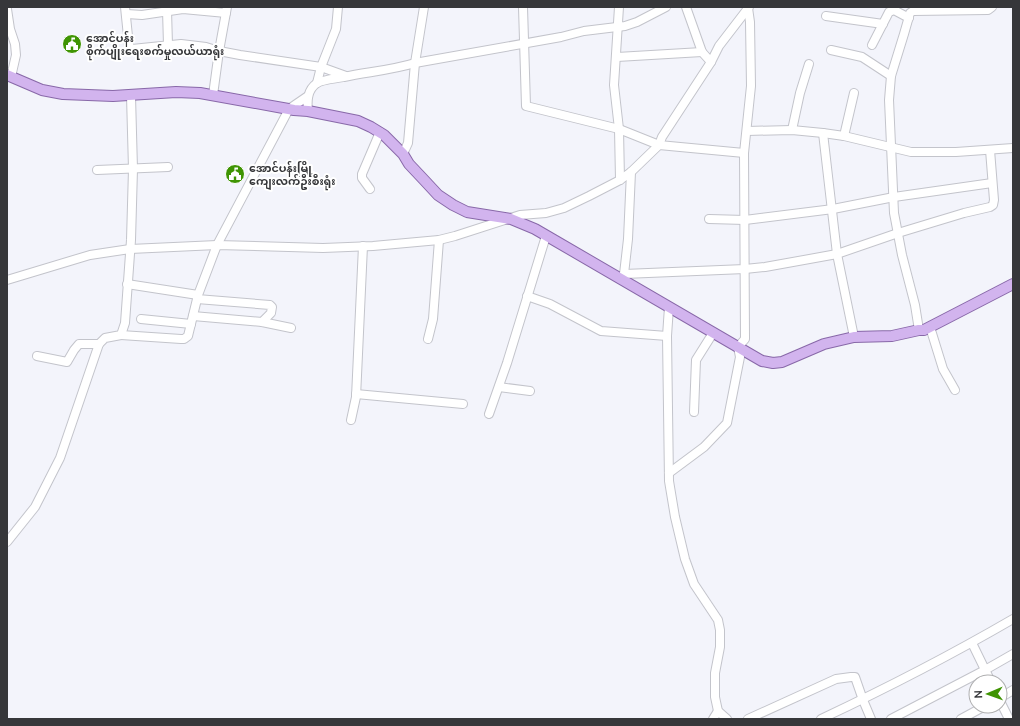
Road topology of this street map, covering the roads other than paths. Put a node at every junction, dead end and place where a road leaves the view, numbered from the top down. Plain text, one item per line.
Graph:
1 (338, 7) edge
2 (424, 7) edge
3 (523, 7) edge
4 (619, 7) edge
5 (666, 7) edge
6 (686, 7) edge
7 (992, 7) edge
8 (748, 8) edge
9 (7, 10) edge
10 (167, 10) junction
11 (227, 10) edge
12 (126, 11) edge
13 (826, 16) dead end
14 (909, 18) junction
15 (883, 24) junction
16 (618, 27) junction
17 (524, 44) junction
18 (168, 45) junction
19 (872, 45) dead end
20 (831, 50) dead end
21 (219, 51) junction
22 (702, 52) junction
23 (617, 57) junction
24 (711, 62) junction
25 (414, 63) junction
26 (809, 64) dead end
27 (321, 67) junction
28 (9, 76) edge
29 (347, 76) junction
30 (891, 76) junction
31 (317, 83) junction
32 (854, 93) dead end
33 (213, 95) junction
34 (131, 96) junction
35 (308, 96) junction
36 (289, 109) junction
37 (308, 111) junction
38 (619, 129) junction
39 (792, 130) junction
40 (747, 131) junction
41 (380, 132) junction
42 (823, 133) junction
43 (844, 136) junction
44 (659, 145) junction
45 (891, 147) junction
46 (1013, 148) edge
47 (990, 150) junction
48 (744, 153) junction
49 (403, 154) junction
50 (168, 166) dead end
51 (133, 169) junction
52 (97, 170) dead end
53 (631, 172) junction
54 (620, 180) junction
55 (992, 183) junction
56 (370, 189) dead end
57 (894, 197) junction
58 (833, 208) junction
59 (511, 218) junction
60 (709, 218) dead end
61 (745, 220) junction
62 (898, 233) junction
63 (546, 236) junction
64 (439, 240) junction
65 (217, 245) junction
66 (363, 246) junction
67 (130, 249) junction
68 (837, 254) junction
69 (745, 269) junction
70 (622, 276) junction
71 (7, 280) edge
72 (127, 284) junction
73 (1013, 284) edge
74 (527, 296) junction
75 (198, 297) junction
76 (669, 307) junction
77 (141, 319) dead end
78 (192, 320) junction
79 (262, 322) junction
80 (930, 327) junction
81 (290, 328) dead end
82 (919, 330) junction
83 (713, 333) junction
84 (121, 336) junction
85 (667, 336) junction
86 (854, 337) junction
87 (428, 339) dead end
88 (98, 344) junction
89 (738, 347) junction
90 (38, 356) dead end
91 (499, 387) junction
92 (955, 390) dead end
93 (530, 391) dead end
94 (356, 394) junction
95 (463, 404) dead end
96 (694, 412) dead end
97 (489, 414) dead end
98 (351, 420) dead end
99 (669, 473) junction
100 (7, 542) edge
101 (1013, 619) edge
102 (972, 643) junction
103 (1013, 654) edge
104 (985, 670) junction
105 (987, 674) edge
106 (863, 700) junction
107 (718, 711) junction
108 (970, 714) edge
109 (713, 719) edge
110 (727, 719) edge
111 (748, 719) edge
112 (821, 719) edge
113 (871, 719) edge
114 (891, 719) edge
115 (961, 719) edge

1 - 27 street
2 - 25 street
3 - 17 street
4 - 16 street
5 - 16 street
6 - 22 street
7 - 14 street
8 - 24 street
8 - 40 street
9 - 28 street
10 - 11 street
10 - 12 street
10 - 18 street
11 - 21 street
12 - 18 street
13 - 15 street
14 - 15 street
14 - 30 street
15 - 19 street
16 - 17 street
16 - 23 street
17 - 25 street
17 - 38 street
18 - 21 street
20 - 30 street
21 - 27 street
21 - 33 street
22 - 23 street
22 - 24 street
23 - 38 street
24 - 44 street
25 - 29 street
25 - 49 street
26 - 39 street
27 - 29 street
27 - 31 street
28 - 34 main road
29 - 31 street
30 - 45 street
31 - 35 street
32 - 43 street
33 - 34 main road
33 - 36 main road
34 - 51 street
35 - 36 street
35 - 37 street
36 - 37 main road
36 - 65 street
37 - 41 main road
38 - 44 street
38 - 54 street
39 - 40 street
39 - 42 street
40 - 48 street
41 - 49 main road
41 - 56 street
42 - 43 street
42 - 58 street
43 - 45 street
44 - 48 street
44 - 53 street
45 - 47 street
45 - 57 street
46 - 47 street
47 - 55 street
48 - 61 street
49 - 59 main road
50 - 51 street
51 - 52 street
51 - 67 street
53 - 54 street
53 - 70 street
54 - 59 street
55 - 57 street
55 - 62 street
57 - 58 street
57 - 62 street
58 - 61 street
58 - 68 street
59 - 63 main road
59 - 64 street
60 - 61 street
61 - 69 street
62 - 68 street
62 - 82 street
63 - 70 main road
63 - 74 street
64 - 66 street
64 - 87 street
65 - 66 street
65 - 67 street
65 - 75 street
66 - 94 street
67 - 71 street
67 - 72 street
68 - 69 street
68 - 86 street
69 - 70 street
69 - 89 street
70 - 76 main road
72 - 75 street
72 - 84 street
73 - 80 main road
74 - 85 street
74 - 91 street
75 - 78 street
75 - 79 street
76 - 83 main road
76 - 85 street
77 - 78 street
78 - 79 street
78 - 84 street
79 - 81 street
80 - 82 main road
80 - 92 street
82 - 86 main road
83 - 89 main road
83 - 96 street
84 - 88 street
85 - 99 street
86 - 89 main road
88 - 90 street
88 - 100 street
89 - 99 street
91 - 93 street
91 - 97 street
94 - 95 street
94 - 98 street
99 - 107 street
101 - 102 street
102 - 104 street
102 - 106 street
103 - 104 street
104 - 105 street
104 - 114 street
106 - 111 street
106 - 112 street
106 - 113 street
107 - 109 street
107 - 110 street
108 - 115 street

